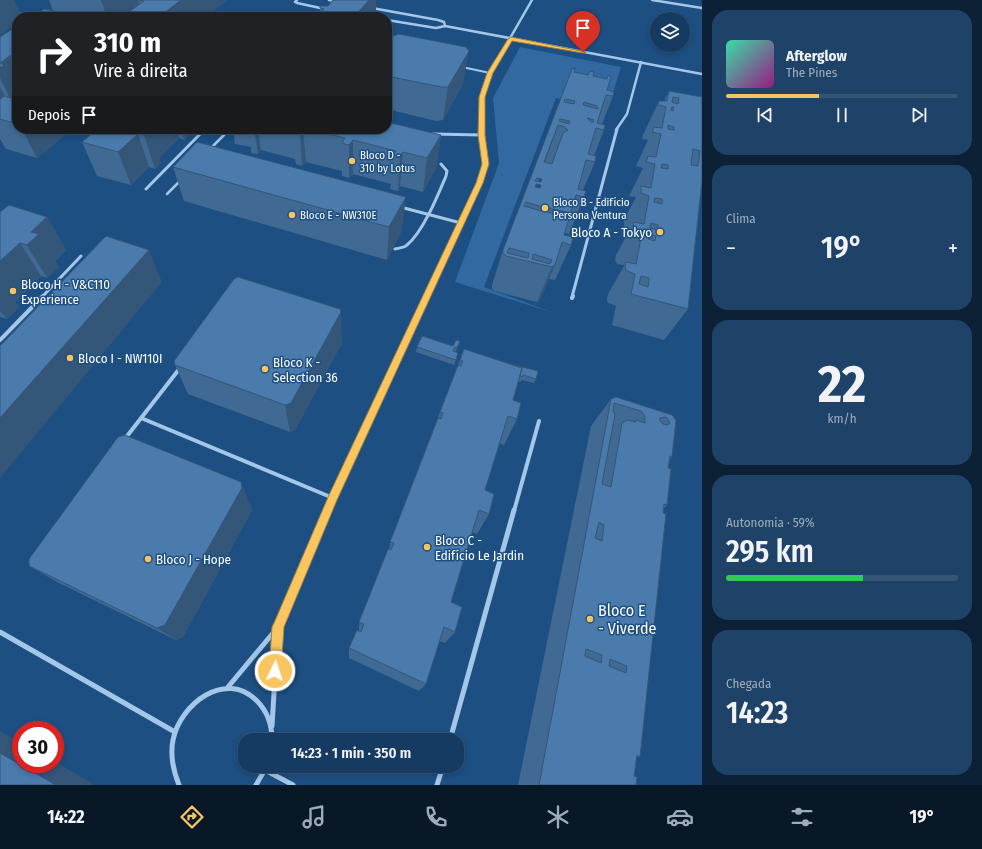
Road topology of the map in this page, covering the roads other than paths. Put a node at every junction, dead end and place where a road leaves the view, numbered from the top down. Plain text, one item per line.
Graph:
1 (297, 0) edge
2 (329, 0) edge
3 (532, 0) edge
4 (652, 0) edge
5 (343, 2) edge
6 (374, 4) dead end
7 (702, 8) edge
8 (331, 10) edge
9 (392, 21) edge
10 (445, 26) junction
11 (511, 39) junction
12 (640, 62) junction
13 (458, 67) edge
14 (490, 73) junction
15 (702, 74) edge
16 (200, 134) edge
17 (225, 134) edge
18 (428, 134) edge
19 (482, 135) junction
20 (209, 151) edge
21 (441, 164) edge
22 (183, 178) edge
23 (146, 189) dead end
24 (167, 194) dead end
25 (400, 212) edge
26 (427, 214) junction
27 (461, 223) junction
28 (395, 249) edge
29 (81, 256) dead end
30 (572, 298) dead end
31 (0, 340) edge
32 (184, 363) edge
33 (141, 418) junction
34 (539, 421) dead end
35 (122, 443) edge
36 (333, 498) junction
37 (278, 627) junction
38 (0, 632) edge
39 (228, 687) junction
40 (272, 730) joint
41 (175, 732) junction
42 (452, 733) edge
43 (263, 773) edge
44 (274, 773) edge
45 (440, 773) edge
46 (179, 785) edge
47 (256, 785) edge
48 (293, 785) edge
49 (437, 785) edge

1 - 8 street
2 - 5 street
3 - 11 street
4 - 7 street
6 - 10 street
9 - 10 street
10 - 11 street
11 - 12 street
11 - 14 street
12 - 15 street
12 - 30 street
13 - 14 lane
14 - 19 street
16 - 23 street
17 - 20 lane
18 - 19 street
19 - 27 street
21 - 26 street
22 - 24 lane
25 - 26 street
26 - 27 street
26 - 28 street
27 - 36 street
29 - 31 street
32 - 33 street
33 - 35 street
33 - 36 street
34 - 42 street
36 - 37 street
37 - 39 street
37 - 40 street
38 - 41 street
39 - 40 street
39 - 41 street
41 - 46 street
43 - 47 street
44 - 48 street
45 - 49 street

